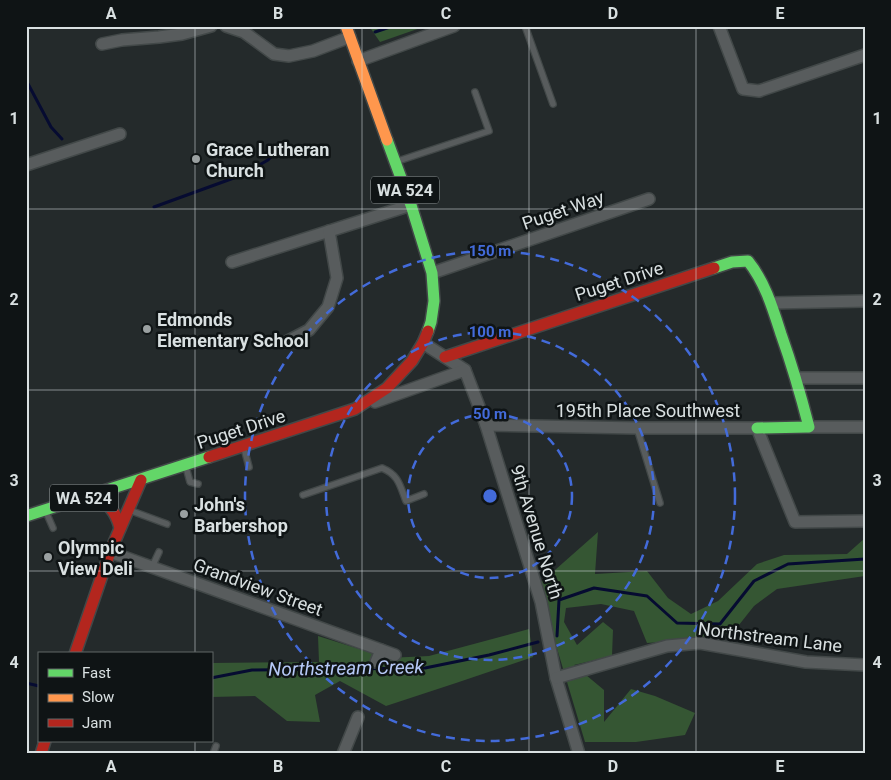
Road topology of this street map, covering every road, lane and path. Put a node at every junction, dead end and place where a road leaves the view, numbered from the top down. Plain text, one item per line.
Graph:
1 (211, 26) edge
2 (226, 26) edge
3 (454, 26) edge
4 (525, 26) edge
5 (719, 26) edge
6 (348, 32) edge
7 (102, 44) dead end
8 (865, 55) edge
9 (358, 61) junction
10 (475, 92) dead end
11 (553, 104) dead end
12 (120, 134) dead end
13 (395, 162) junction
14 (26, 165) edge
15 (649, 199) dead end
16 (411, 205) junction
17 (329, 231) junction
18 (232, 262) dead end
19 (432, 273) junction
20 (865, 301) edge
21 (771, 303) junction
22 (288, 341) dead end
23 (423, 343) junction
24 (445, 357) junction
25 (465, 370) junction
26 (796, 378) junction
27 (865, 378) edge
28 (355, 409) junction
29 (486, 425) junction
30 (865, 427) edge
31 (637, 428) junction
32 (758, 428) junction
33 (809, 428) junction
34 (244, 446) junction
35 (185, 465) junction
36 (249, 467) dead end
37 (141, 480) junction
38 (198, 484) dead end
39 (424, 494) dead end
40 (93, 495) junction
41 (303, 496) dead end
42 (660, 503) dead end
43 (46, 510) junction
44 (128, 510) junction
45 (26, 516) edge
46 (865, 521) edge
47 (167, 524) dead end
48 (53, 528) dead end
49 (120, 528) junction
50 (95, 546) dead end
51 (110, 552) junction
52 (159, 552) dead end
53 (152, 567) junction
54 (381, 650) junction
55 (76, 652) edge
56 (395, 655) dead end
57 (376, 662) dead end
58 (865, 666) edge
59 (556, 678) junction
60 (358, 717) dead end
61 (45, 742) edge
62 (216, 746) dead end
63 (41, 754) edge
64 (213, 754) edge
65 (343, 754) edge
66 (579, 754) edge

1 - 7 street
2 - 6 street
3 - 9 street
4 - 11 lane
5 - 8 street
6 - 9 main road, WA 524
9 - 13 main road, WA 524
10 - 13 lane
12 - 14 street
13 - 16 main road, WA 524
15 - 19 street, Puget Way
16 - 17 street
16 - 19 main road, WA 524
17 - 18 street
17 - 22 street
19 - 23 main road, WA 524
20 - 21 street
21 - 24 main road, Puget Drive
21 - 26 main road
23 - 24 street
23 - 28 main road, WA 524
24 - 25 street
25 - 28 street, Puget Drive
25 - 29 street, 9th Avenue North
26 - 27 street
26 - 33 main road
28 - 34 main road, Puget Drive / WA 524
29 - 31 street, 195th Place Southwest
29 - 59 street, 9th Avenue North
30 - 33 street
31 - 32 street, 195th Place Southwest
31 - 42 lane
32 - 33 main road
32 - 46 street, 195th Place Southwest
34 - 35 main road, Puget Drive / WA 524
34 - 36 lane
35 - 37 main road, Puget Drive / WA 524
35 - 38 lane
37 - 40 main road, Puget Drive / WA 524
37 - 44 main road
39 - 41 lane
40 - 43 main road, Puget Drive / WA 524
40 - 49 main road
43 - 45 main road, Puget Drive / WA 524
43 - 48 lane
44 - 47 lane
44 - 49 main road
49 - 51 main road
50 - 51 lane
51 - 53 street, Grandview Street
51 - 55 main road
52 - 53 lane
53 - 54 street, Grandview Street
54 - 56 street, Grandview Street
54 - 57 street
58 - 59 street, Northstream Lane
59 - 66 street, 9th Avenue North
60 - 65 street
61 - 63 main road
62 - 64 lane

